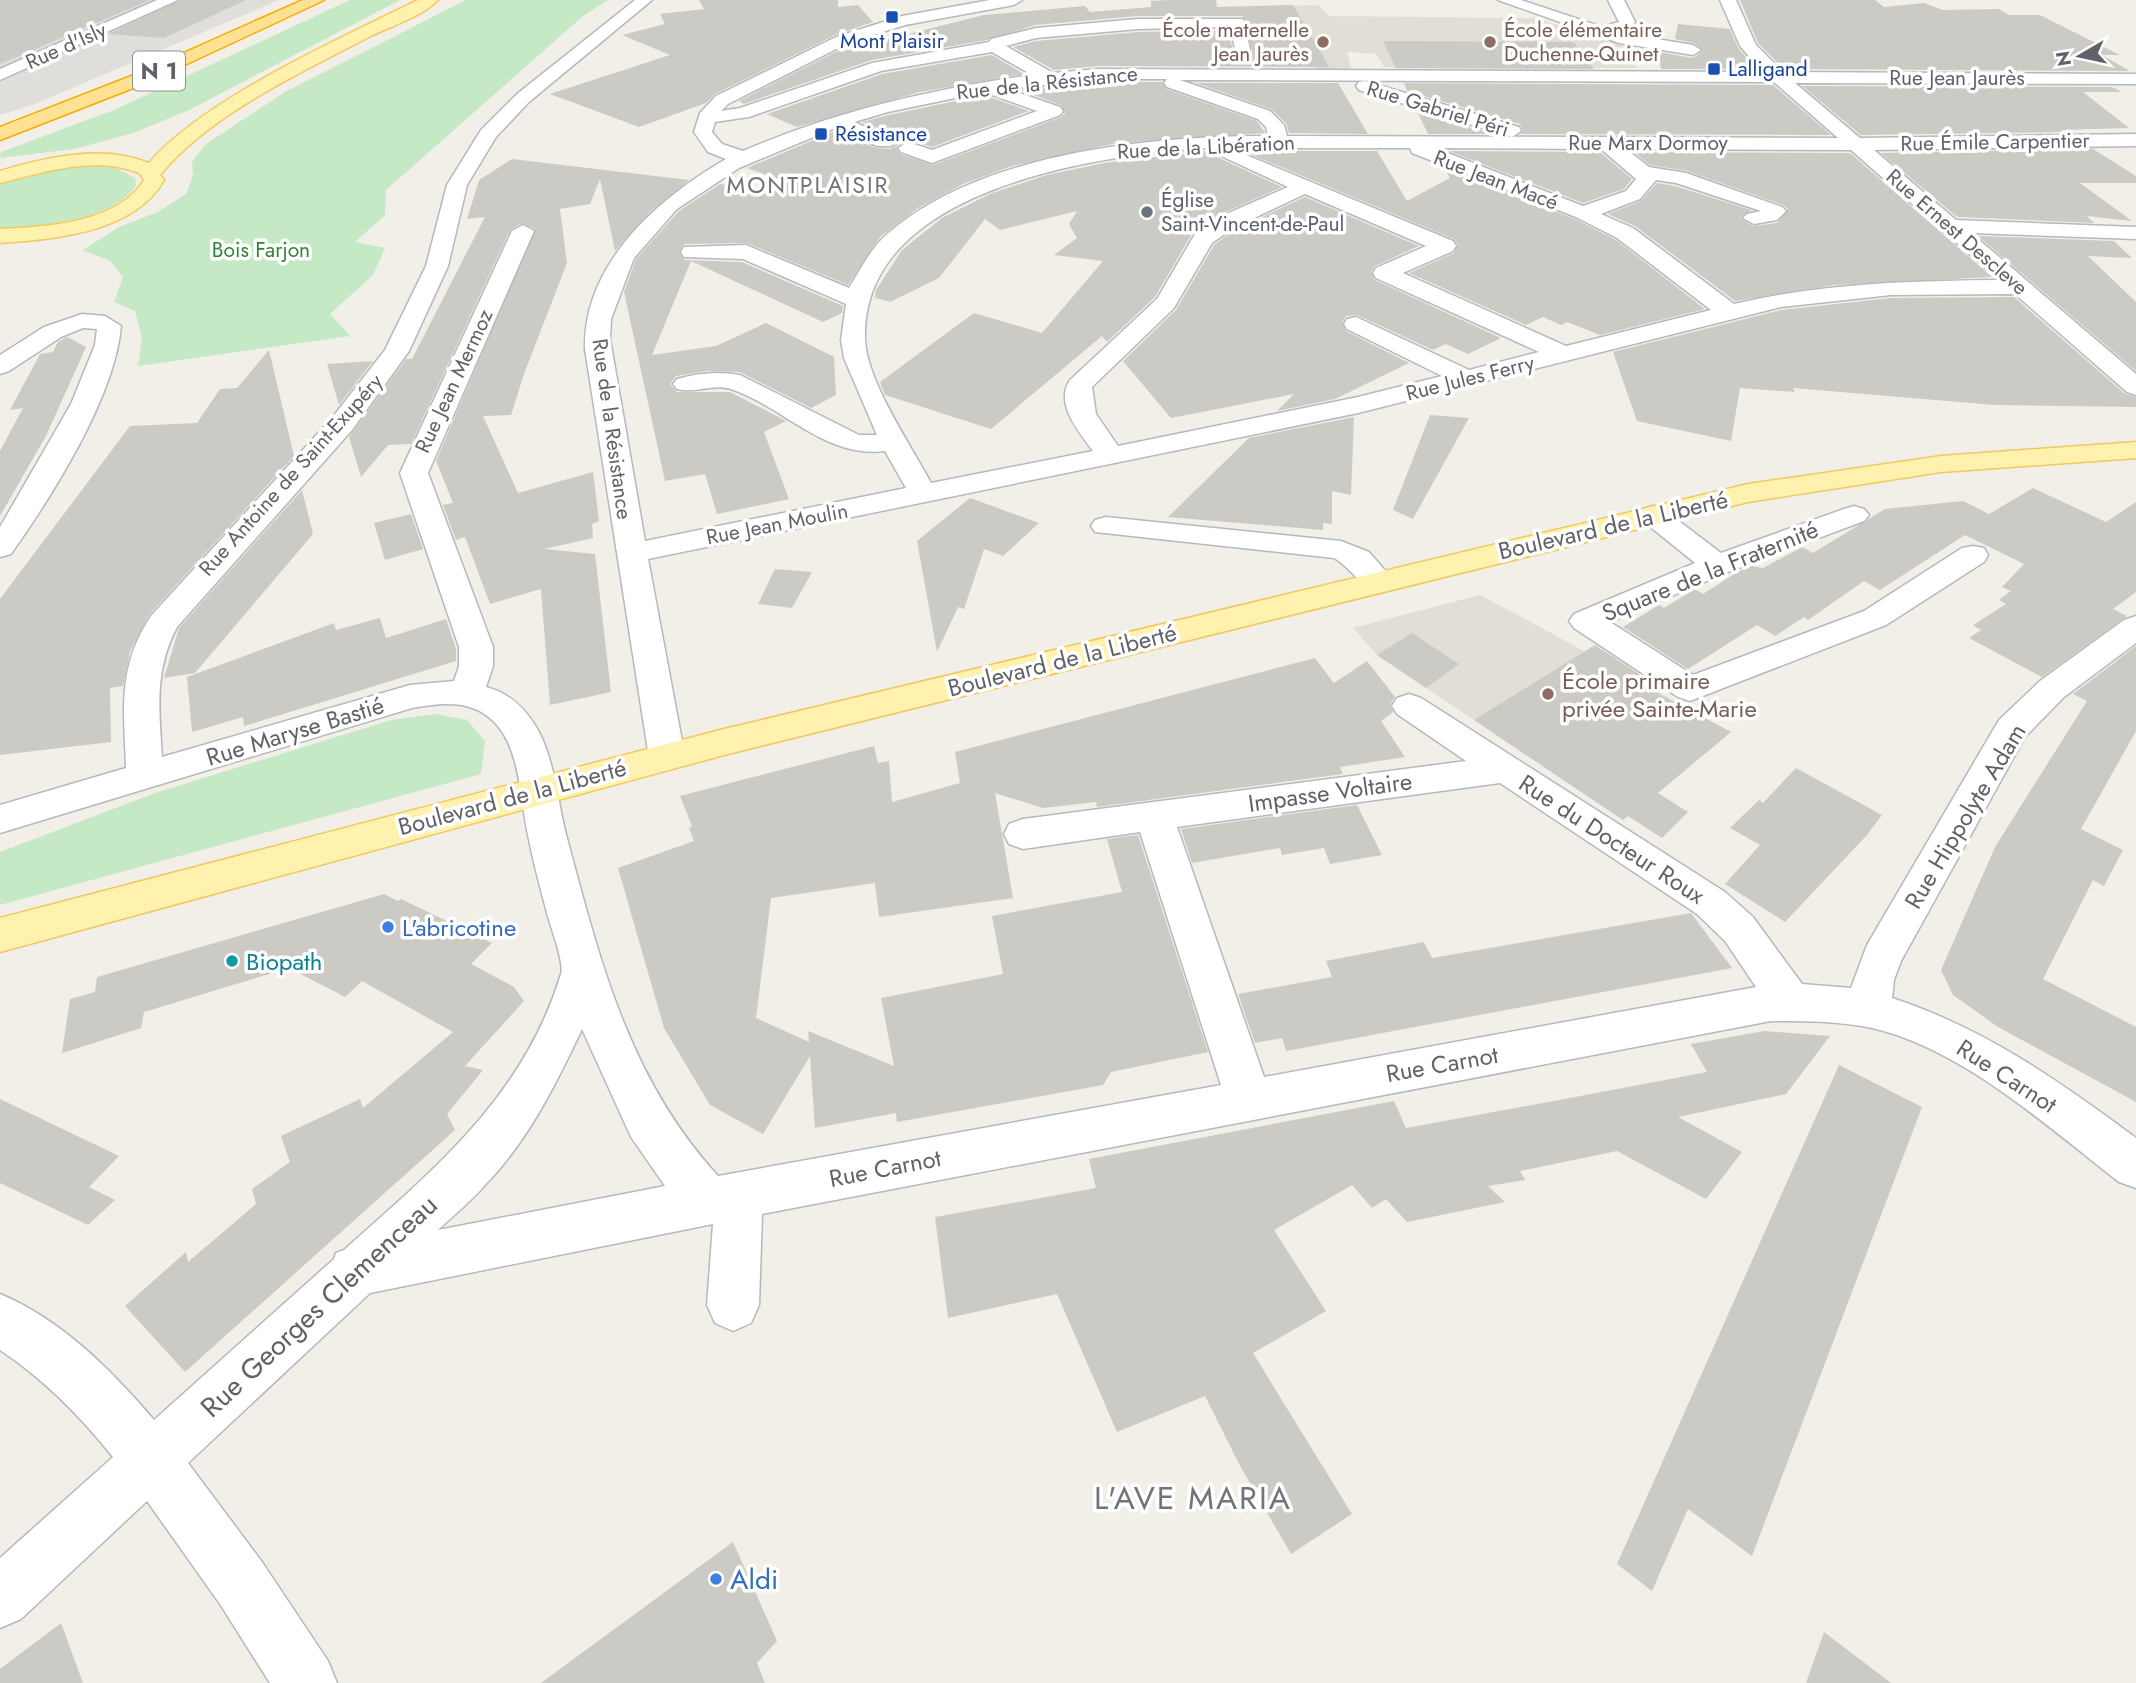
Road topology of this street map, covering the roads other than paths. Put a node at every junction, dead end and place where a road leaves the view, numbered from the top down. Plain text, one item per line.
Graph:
1 (170, 0) edge
2 (293, 0) edge
3 (316, 0) edge
4 (430, 0) edge
5 (644, 0) edge
6 (1014, 0) edge
7 (1506, 0) edge
8 (1616, 0) edge
9 (1728, 0) edge
10 (1601, 32) junction
11 (996, 46) junction
12 (1242, 49) dead end
13 (1693, 50) dead end
14 (1144, 73) junction
15 (1338, 74) junction
16 (0, 75) edge
17 (1778, 77) junction
18 (1049, 78) junction
19 (2136, 79) edge
20 (985, 86) junction
21 (239, 104) junction
22 (708, 117) junction
23 (835, 121) junction
24 (0, 122) edge
25 (0, 134) edge
26 (2136, 140) edge
27 (884, 142) dead end
28 (1279, 142) junction
29 (1414, 142) junction
30 (1201, 143) junction
31 (1441, 143) joint
32 (1540, 143) junction
33 (1606, 143) junction
34 (1855, 144) junction
35 (908, 148) dead end
36 (755, 152) junction
37 (932, 158) junction
38 (67, 162) junction
39 (36, 167) junction
40 (0, 172) edge
41 (152, 172) junction
42 (1643, 172) junction
43 (0, 177) edge
44 (994, 183) junction
45 (1305, 187) junction
46 (1583, 213) junction
47 (1754, 218) dead end
48 (1950, 226) junction
49 (54, 230) junction
50 (523, 230) dead end
51 (2136, 233) edge
52 (0, 236) edge
53 (692, 252) dead end
54 (0, 258) edge
55 (2020, 286) junction
56 (858, 300) junction
57 (50, 310) dead end
58 (1729, 312) junction
59 (85, 322) junction
60 (1356, 324) dead end
61 (1563, 354) junction
62 (0, 366) edge
63 (1467, 379) junction
64 (686, 384) dead end
65 (2136, 387) edge
66 (896, 441) junction
67 (2136, 450) edge
68 (1111, 456) junction
69 (923, 494) junction
70 (1653, 515) junction
71 (1854, 515) dead end
72 (1106, 526) dead end
73 (0, 548) edge
74 (631, 553) junction
75 (1973, 555) dead end
76 (1717, 565) junction
77 (1379, 582) junction
78 (2136, 627) edge
79 (467, 693) junction
80 (1409, 706) dead end
81 (667, 757) junction
82 (1505, 769) junction
83 (145, 777) junction
84 (536, 791) junction
85 (1154, 816) junction
86 (0, 819) edge
87 (1023, 834) dead end
88 (0, 935) edge
89 (583, 972) junction
90 (1790, 1001) junction
91 (1870, 1007) junction
92 (1250, 1100) junction
93 (2136, 1166) edge
94 (724, 1198) junction
95 (354, 1271) junction
96 (733, 1305) dead end
97 (0, 1320) edge
98 (152, 1461) junction
99 (0, 1598) edge
100 (306, 1683) edge

1 - 16 street, Rue d'Isly
2 - 24 highway, N 1
3 - 25 highway, N 1
4 - 21 main road
5 - 83 street, Rue Antoine de Saint-Exupéry
6 - 22 street
7 - 10 street
8 - 10 street
9 - 17 street, Rue Ernest Descleve
10 - 13 street
11 - 12 street
11 - 18 street
11 - 22 street
14 - 15 street, Rue de la Résistance
14 - 18 street, Rue de la Résistance
14 - 28 street
15 - 17 street, Rue de la Résistance
15 - 32 street, Rue Gabriel Péri
17 - 19 street, Rue Jean Jaurès
17 - 34 street, Rue Ernest Descleve
18 - 20 street, Rue de la Résistance
20 - 23 street, Rue de la Résistance
20 - 37 street
21 - 38 main road
21 - 41 main road
22 - 36 street
22 - 36 street
23 - 27 street
23 - 36 street, Rue de la Résistance
26 - 34 street, Rue Émile Carpentier
28 - 29 street, Rue de la Libération
28 - 30 street, Rue de la Libération
29 - 31 street, Rue de la Libération
29 - 46 street, Rue Jean Macé
30 - 44 street, Rue de la Libération
30 - 45 street
31 - 32 street, Rue Marx Dormoy
32 - 33 street, Rue Marx Dormoy
33 - 34 street, Rue Marx Dormoy
33 - 42 street
34 - 48 street, Rue Ernest Descleve
35 - 37 street
36 - 74 street, Rue de la Résistance
37 - 44 street
38 - 39 main road
38 - 41 main road
39 - 40 main road
39 - 43 main road
41 - 49 main road
42 - 46 street
42 - 47 street
44 - 56 street, Rue de la Libération
45 - 61 street
45 - 68 street
46 - 58 street, Rue Jean Macé
48 - 51 street
48 - 55 street, Rue Ernest Descleve
49 - 52 main road
49 - 54 main road
50 - 79 street, Rue Jean Mermoz
53 - 56 street
55 - 58 street, Rue Jules Ferry
55 - 65 street, Rue Ernest Descleve
56 - 66 street, Rue de la Libération
57 - 59 street
58 - 61 street, Rue Jules Ferry
59 - 62 street
59 - 73 street
60 - 63 street
61 - 63 street, Rue Jules Ferry
63 - 68 street, Rue Jules Ferry
64 - 66 street
66 - 69 street, Rue de la Libération
67 - 70 main road, Boulevard de la Liberté
68 - 69 street, Rue Jules Ferry
69 - 74 street, Rue Jean Moulin
70 - 76 street
70 - 77 main road, Boulevard de la Liberté
71 - 76 street, Square de la Fraternité
72 - 77 street
74 - 81 street, Rue de la Résistance
75 - 76 street, Square de la Fraternité
77 - 81 main road, Boulevard de la Liberté
78 - 91 street, Rue Hippolyte Adam
79 - 83 street, Rue Maryse Bastié
79 - 84 street, Rue Maryse Bastié
80 - 82 street, Rue du Docteur Roux
81 - 84 main road, Boulevard de la Liberté
82 - 85 street, Impasse Voltaire
82 - 90 street, Rue du Docteur Roux
83 - 86 street, Rue Maryse Bastié
84 - 88 main road, Boulevard de la Liberté
84 - 89 street
85 - 87 street, Impasse Voltaire
85 - 92 street
89 - 94 street
89 - 95 street, Rue Georges Clemenceau
90 - 91 street, Rue Carnot
90 - 92 street, Rue Carnot
91 - 93 street, Rue Carnot
92 - 94 street, Rue Carnot
94 - 95 street, Rue Carnot
94 - 96 street
95 - 98 street, Rue Georges Clemenceau
97 - 98 street
98 - 99 street, Rue Georges Clemenceau
98 - 100 street

